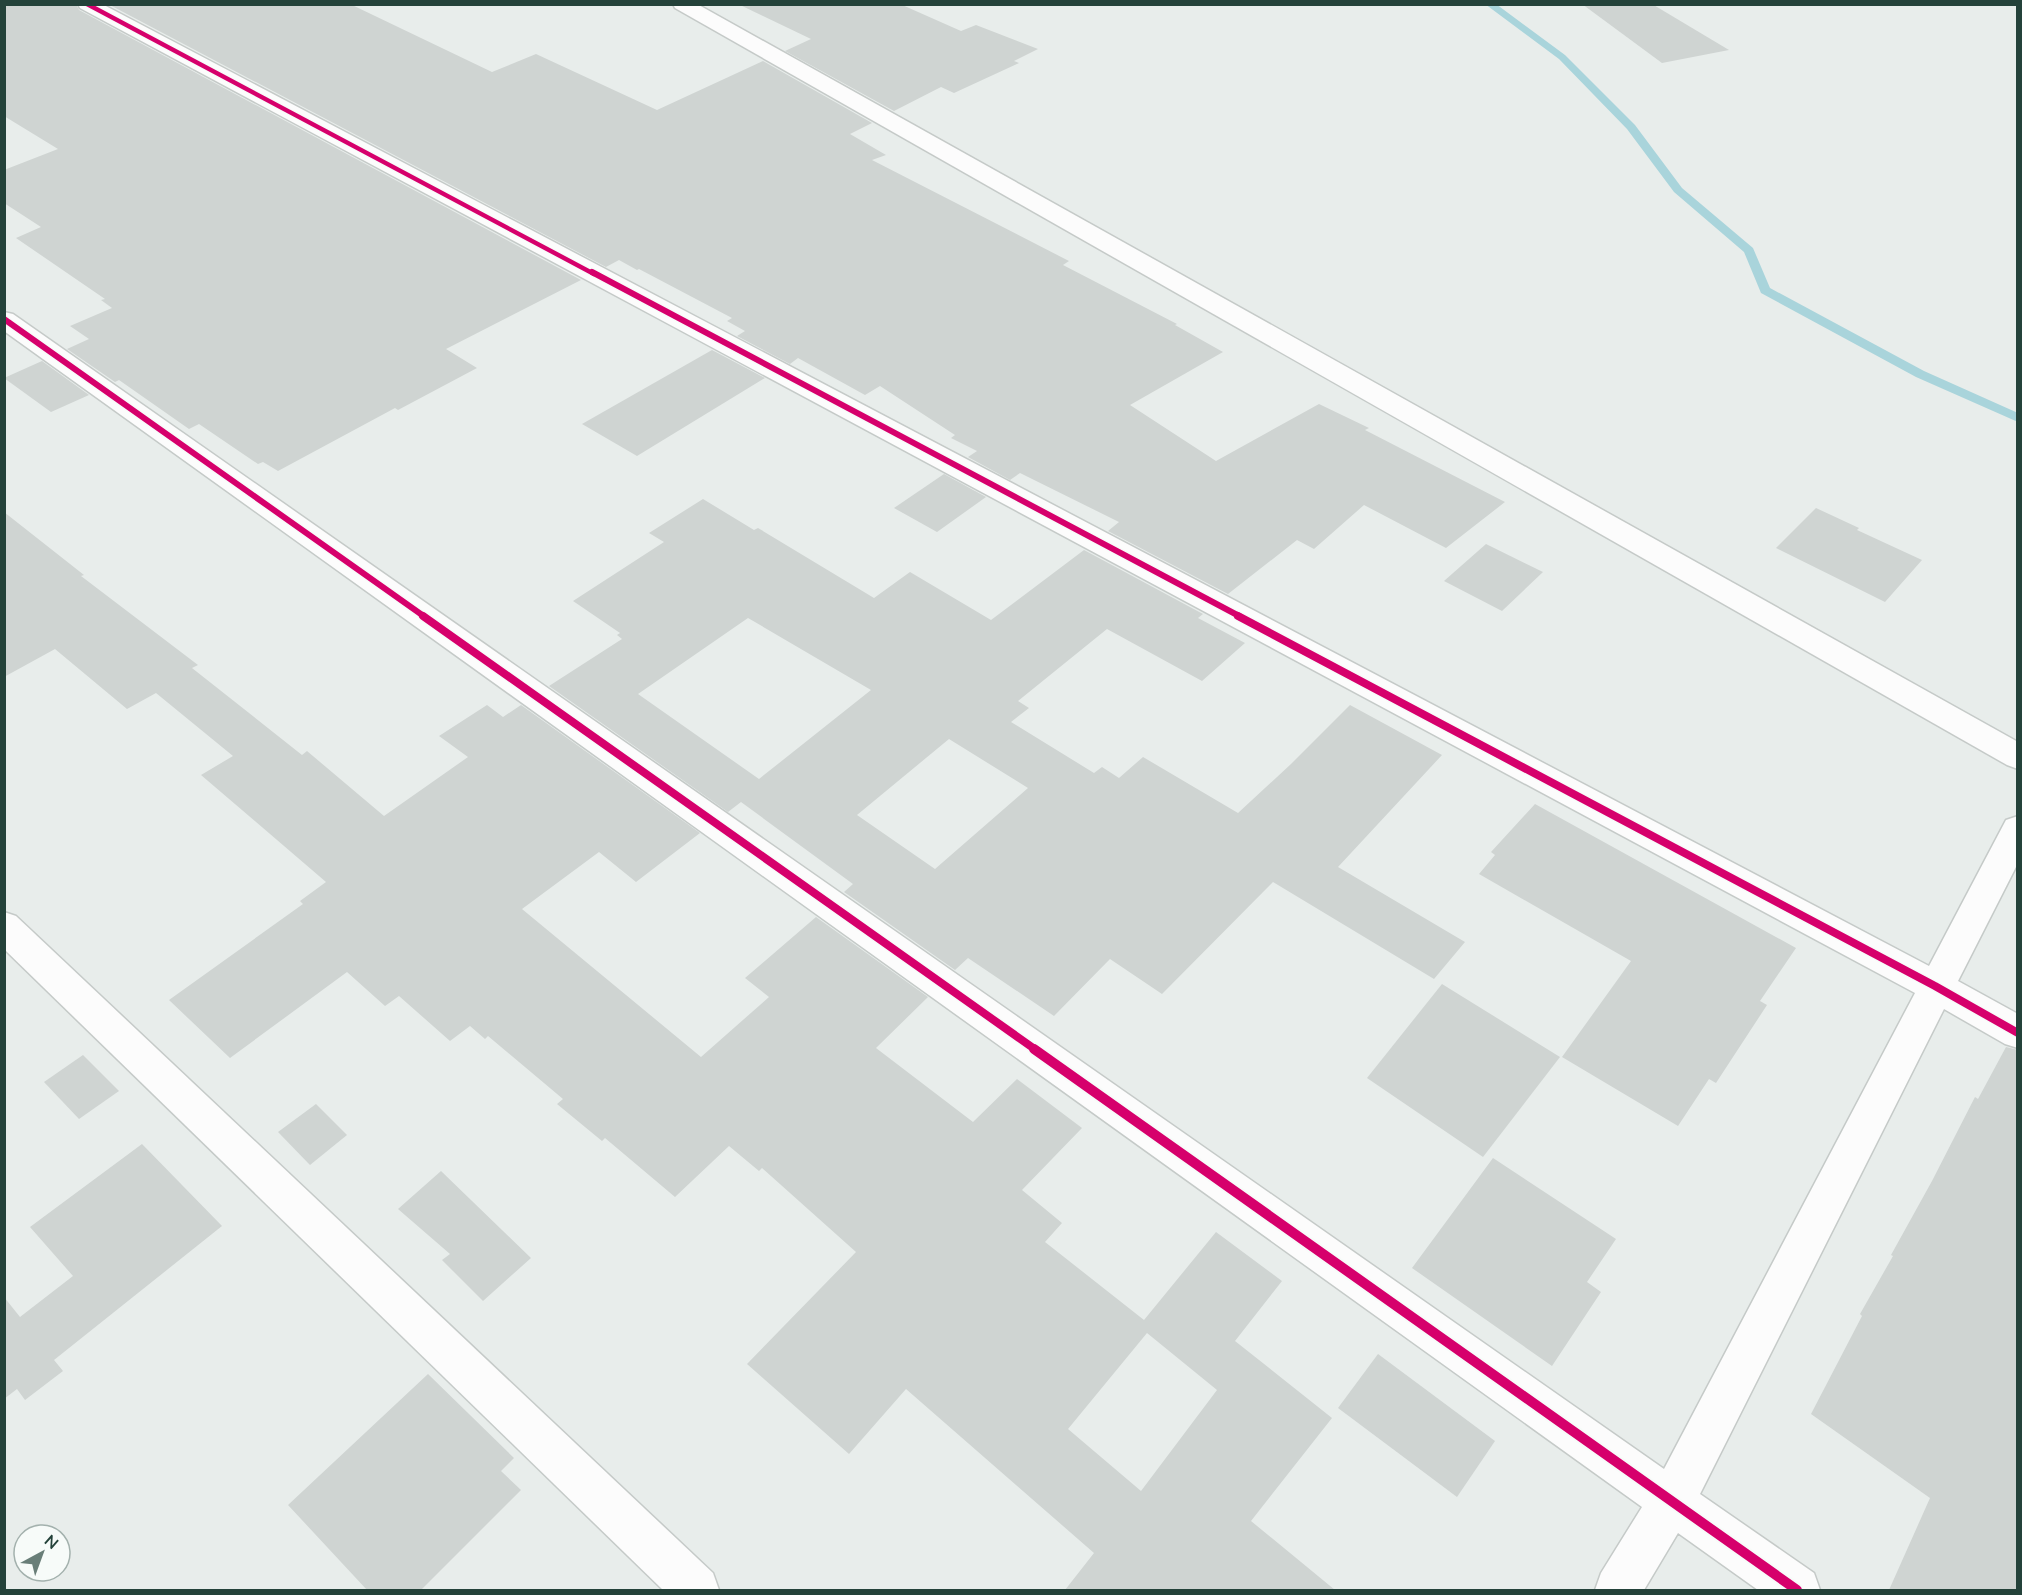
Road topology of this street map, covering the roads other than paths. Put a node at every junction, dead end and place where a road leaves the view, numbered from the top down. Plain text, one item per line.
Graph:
1 (87, 4) edge
2 (682, 4) edge
3 (4, 319) edge
4 (2018, 758) edge
5 (2018, 829) edge
6 (4, 926) edge
7 (1935, 986) junction
8 (2018, 1033) edge
9 (1672, 1501) junction
10 (696, 1590) edge
11 (1618, 1590) edge
12 (1797, 1590) edge

1 - 7 street
2 - 4 street
3 - 9 street
5 - 7 street
6 - 10 street
7 - 8 street
7 - 9 street
9 - 11 street
9 - 12 street

